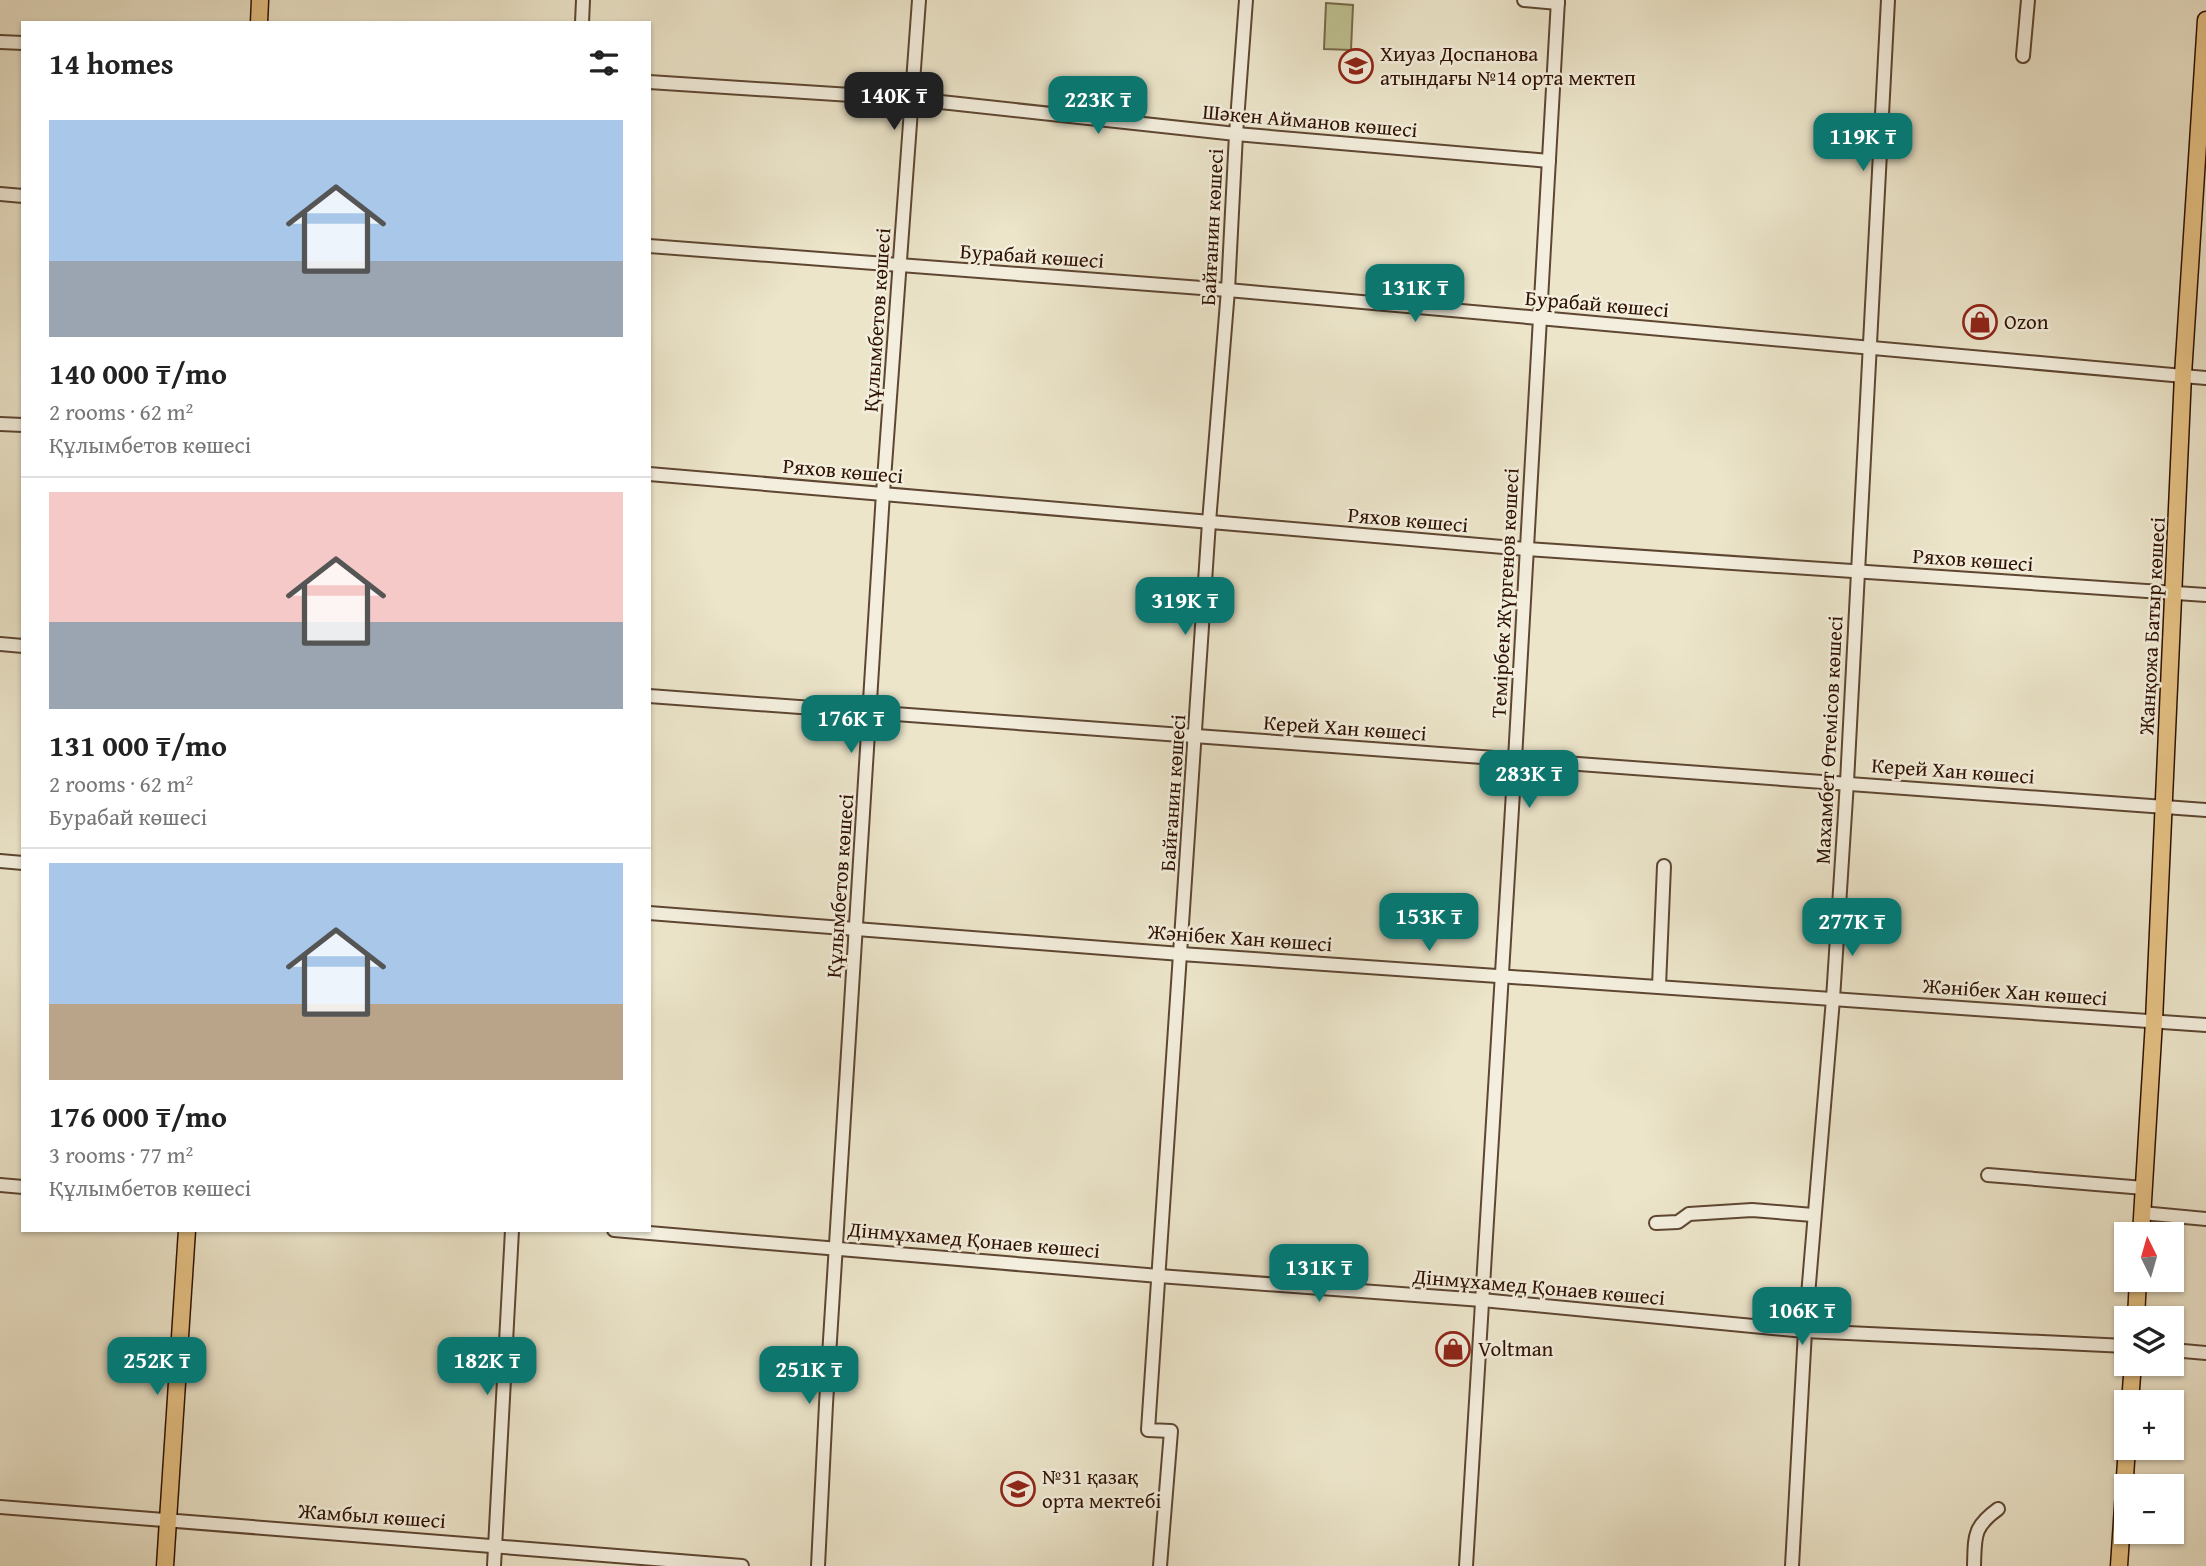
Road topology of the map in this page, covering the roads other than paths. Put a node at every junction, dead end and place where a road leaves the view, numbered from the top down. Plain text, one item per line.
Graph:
1 (260, 0) edge
2 (583, 0) edge
3 (919, 0) edge
4 (1246, 0) edge
5 (1524, 0) edge
6 (1888, 0) edge
7 (2028, 0) edge
8 (1558, 1) edge
9 (2206, 20) edge
10 (259, 21) edge
11 (582, 21) edge
12 (0, 42) edge
13 (21, 43) edge
14 (2023, 56) dead end
15 (651, 82) edge
16 (913, 99) junction
17 (1236, 134) junction
18 (1549, 161) junction
19 (0, 194) edge
20 (21, 196) edge
21 (651, 246) edge
22 (901, 266) junction
23 (1228, 290) junction
24 (1541, 318) junction
25 (1871, 348) junction
26 (2183, 375) junction
27 (2206, 377) edge
28 (0, 424) edge
29 (21, 425) edge
30 (651, 474) edge
31 (883, 493) junction
32 (1209, 522) junction
33 (1527, 549) junction
34 (1858, 572) junction
35 (2175, 592) junction
36 (2206, 595) edge
37 (0, 644) edge
38 (21, 646) edge
39 (651, 696) edge
40 (870, 713) junction
41 (1196, 737) junction
42 (1516, 759) junction
43 (1847, 782) junction
44 (2164, 807) junction
45 (2206, 810) edge
46 (0, 861) edge
47 (21, 863) edge
48 (1664, 866) dead end
49 (651, 913) edge
50 (857, 928) junction
51 (1181, 954) junction
52 (1501, 975) junction
53 (1659, 986) junction
54 (1833, 999) junction
55 (2154, 1021) junction
56 (2206, 1025) edge
57 (1987, 1175) dead end
58 (0, 1185) edge
59 (21, 1187) edge
60 (2144, 1188) junction
61 (2142, 1213) junction
62 (1813, 1215) junction
63 (2206, 1219) edge
64 (2142, 1222) edge
65 (1656, 1223) dead end
66 (187, 1232) edge
67 (512, 1232) edge
68 (640, 1232) edge
69 (835, 1247) junction
70 (1160, 1276) junction
71 (1482, 1300) junction
72 (1805, 1331) junction
73 (2114, 1345) edge
74 (2184, 1351) edge
75 (2206, 1353) edge
76 (2126, 1460) edge
77 (0, 1507) edge
78 (1998, 1509) dead end
79 (168, 1520) junction
80 (495, 1545) junction
81 (165, 1566) edge
82 (494, 1566) edge
83 (742, 1566) edge
84 (818, 1566) edge
85 (1160, 1566) edge
86 (1466, 1566) edge
87 (1792, 1566) edge
88 (1974, 1566) edge
89 (2119, 1566) edge

1 - 10 main road
2 - 11 street
3 - 16 street, Құлымбетов көшесі
4 - 17 street, Байғанин көшесі
5 - 8 street
6 - 25 street, Махамбет Өтемісов көшесі
7 - 14 street
8 - 18 street, Темірбек Жүргенов көшесі
9 - 26 main road, Жанқожа Батыр көшесі
12 - 13 street
15 - 16 street, Шәкен Айманов көшесі
16 - 17 street, Шәкен Айманов көшесі
16 - 22 street, Құлымбетов көшесі
17 - 18 street, Шәкен Айманов көшесі
17 - 23 street, Байғанин көшесі
18 - 24 street, Темірбек Жүргенов көшесі
19 - 20 street
21 - 22 street, Бурабай көшесі
22 - 23 street, Бурабай көшесі
22 - 31 street, Құлымбетов көшесі
23 - 24 street, Бурабай көшесі
23 - 32 street, Байғанин көшесі
24 - 25 street, Бурабай көшесі
24 - 33 street, Темірбек Жүргенов көшесі
25 - 26 street, Бурабай көшесі
25 - 34 street, Махамбет Өтемісов көшесі
26 - 27 street, Бурабай көшесі
26 - 35 main road, Жанқожа Батыр көшесі
28 - 29 street
30 - 31 street, Ряхов көшесі
31 - 32 street, Ряхов көшесі
31 - 40 street, Құлымбетов көшесі
32 - 33 street, Ряхов көшесі
32 - 41 street, Байғанин көшесі
33 - 34 street, Ряхов көшесі
33 - 42 street, Темірбек Жүргенов көшесі
34 - 35 street, Ряхов көшесі
34 - 43 street, Махамбет Өтемісов көшесі
35 - 36 street, Ряхов көшесі
35 - 44 main road, Жанқожа Батыр көшесі
37 - 38 street
39 - 40 street, Керей Хан көшесі
40 - 41 street, Керей Хан көшесі
40 - 50 street, Құлымбетов көшесі
41 - 42 street, Керей Хан көшесі
41 - 51 street, Байғанин көшесі
42 - 43 street, Керей Хан көшесі
42 - 52 street, Темірбек Жүргенов көшесі
43 - 44 street, Керей Хан көшесі
43 - 54 street, Махамбет Өтемісов көшесі
44 - 45 street, Керей Хан көшесі
44 - 55 main road, Жанқожа Батыр көшесі
46 - 47 street
48 - 53 street
49 - 50 street, Жәнібек Хан көшесі
50 - 51 street, Жәнібек Хан көшесі
50 - 69 street, Құлымбетов көшесі
51 - 52 street, Жәнібек Хан көшесі
51 - 70 street, Байғанин көшесі
52 - 53 street, Жәнібек Хан көшесі
52 - 71 street, Темірбек Жүргенов көшесі
53 - 54 street, Жәнібек Хан көшесі
54 - 55 street, Жәнібек Хан көшесі
54 - 62 street, Махамбет Өтемісов көшесі
55 - 56 street, Жәнібек Хан көшесі
55 - 60 main road, Жанқожа Батыр көшесі
57 - 60 street
58 - 59 street
60 - 61 main road, Жанқожа Батыр көшесі
61 - 63 street
61 - 64 main road, Жанқожа Батыр көшесі
62 - 65 street
62 - 72 street, Махамбет Өтемісов көшесі
66 - 79 main road
67 - 80 street
68 - 69 street, Дінмұхамед Қонаев көшесі
69 - 70 street, Дінмұхамед Қонаев көшесі
69 - 84 street, Құлымбетов көшесі
70 - 71 street, Дінмұхамед Қонаев көшесі
70 - 85 street, Байғанин көшесі
71 - 72 street, Дінмұхамед Қонаев көшесі
71 - 86 street, Темірбек Жүргенов көшесі
72 - 73 street, Дінмұхамед Қонаев көшесі
72 - 87 street, Махамбет Өтемісов көшесі
74 - 75 street
76 - 89 main road
77 - 79 street, Жамбыл көшесі
78 - 88 street
79 - 80 street, Жамбыл көшесі
79 - 81 main road
80 - 82 street
80 - 83 street, Жамбыл көшесі

